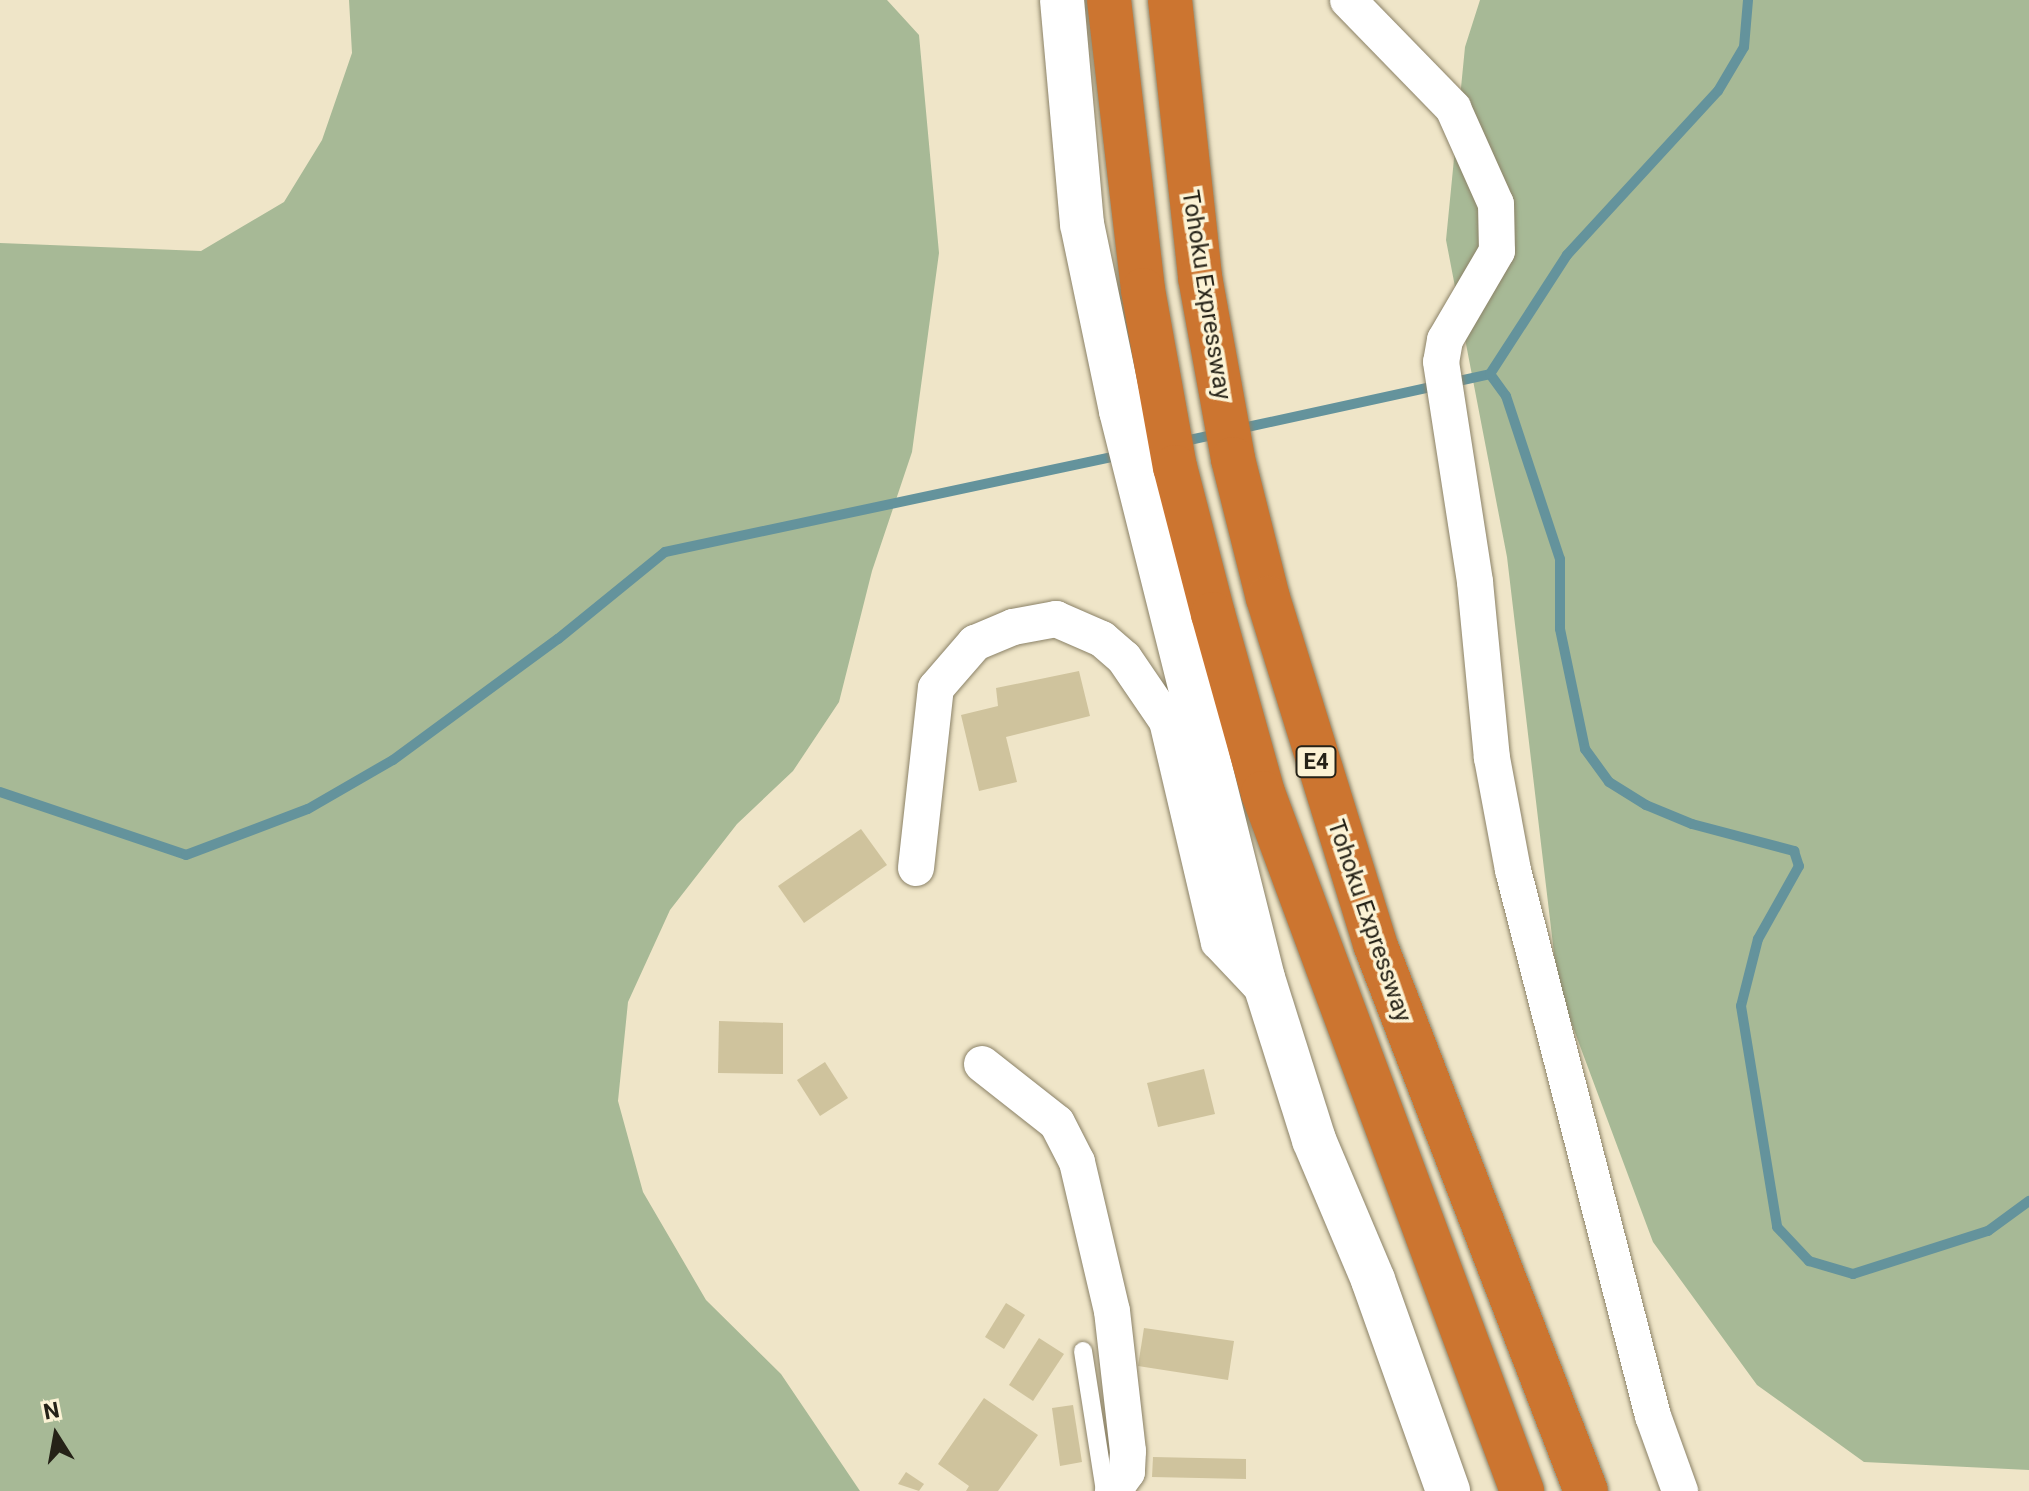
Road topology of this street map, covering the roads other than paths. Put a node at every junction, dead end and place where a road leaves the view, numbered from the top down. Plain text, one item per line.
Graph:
1 (1062, 0) edge
2 (1109, 0) edge
3 (1170, 0) edge
4 (1348, 0) edge
5 (916, 868) dead end
6 (1268, 994) junction
7 (982, 1064) dead end
8 (1083, 1351) dead end
9 (1105, 1491) edge
10 (1113, 1491) edge
11 (1448, 1491) edge
12 (1522, 1491) edge
13 (1586, 1491) edge
14 (1680, 1491) edge

1 - 6 street
2 - 12 highway, E4
3 - 13 highway, Tohoku Expressway / E4
4 - 14 street
5 - 6 street
6 - 11 street
7 - 10 street
8 - 9 lane

